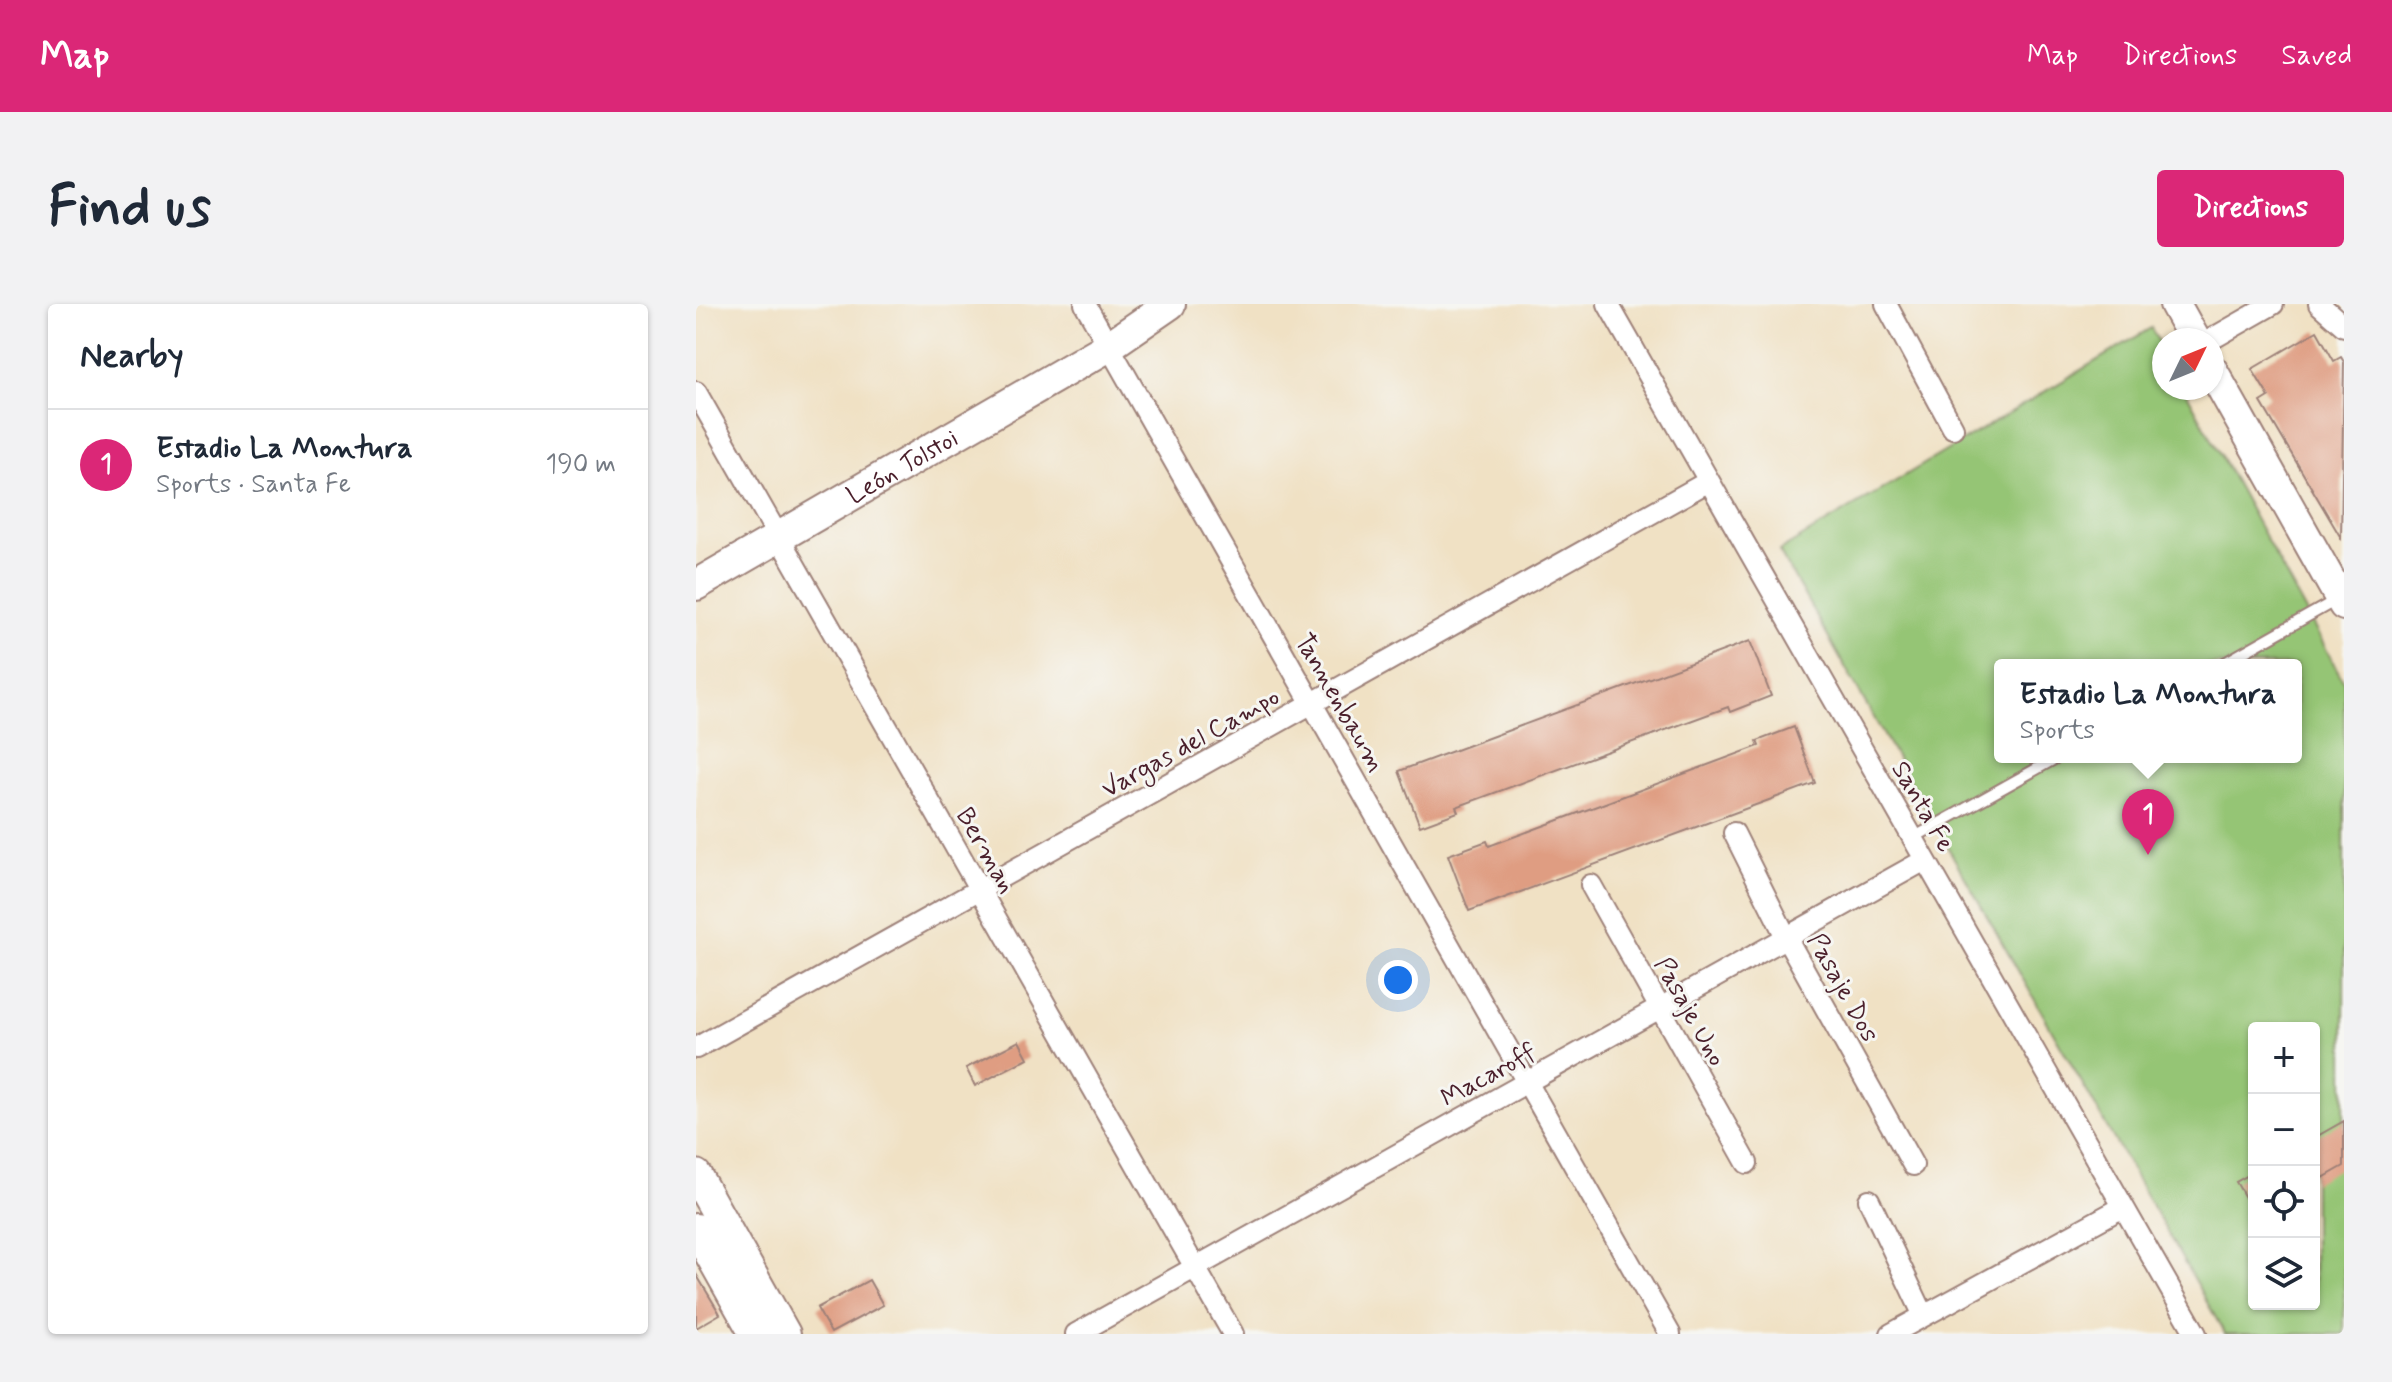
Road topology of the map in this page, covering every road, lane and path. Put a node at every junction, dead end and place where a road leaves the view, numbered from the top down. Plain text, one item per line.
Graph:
1 (1085, 304) edge
2 (1170, 304) edge
3 (1608, 304) edge
4 (1886, 304) edge
5 (2175, 304) edge
6 (2273, 304) edge
7 (2319, 304) edge
8 (2344, 326) edge
9 (2188, 328) edge
10 (2224, 332) edge
11 (1109, 346) junction
12 (2224, 391) edge
13 (696, 392) edge
14 (1953, 428) dead end
15 (1709, 481) junction
16 (779, 537) junction
17 (696, 585) edge
18 (2342, 601) edge
19 (2232, 659) edge
20 (1312, 703) junction
21 (2047, 763) edge
22 (1734, 833) dead end
23 (1913, 838) junction
24 (1925, 860) junction
25 (1591, 885) dead end
26 (980, 889) junction
27 (1786, 937) junction
28 (1659, 1008) junction
29 (696, 1048) edge
30 (1527, 1082) junction
31 (1747, 1163) dead end
32 (1913, 1165) dead end
33 (696, 1175) edge
34 (1869, 1200) dead end
35 (2123, 1207) junction
36 (696, 1229) edge
37 (1195, 1267) junction
38 (1924, 1316) junction
39 (755, 1334) edge
40 (785, 1334) edge
41 (1076, 1334) edge
42 (1233, 1334) edge
43 (1670, 1334) edge
44 (1891, 1334) edge
45 (2196, 1334) edge

1 - 11 street, Tannenbaum
2 - 11 street, León Tolstoi
3 - 15 street, Santa Fe
4 - 14 street
5 - 9 street
6 - 10 street
7 - 8 street
11 - 16 street, León Tolstoi
11 - 20 street, Tannenbaum
12 - 18 street
13 - 16 street, Berman
15 - 20 street, Vargas del Campo
15 - 23 street, Santa Fe
16 - 17 street, León Tolstoi
16 - 26 street, Berman
18 - 19 lane
20 - 26 street, Vargas del Campo
20 - 30 street, Tannenbaum
21 - 23 lane
22 - 27 street, Pasaje Dos
23 - 24 street, Santa Fe
24 - 27 street, Macaroff
24 - 35 street, Santa Fe
25 - 28 street, Pasaje Uno
26 - 29 street, Vargas del Campo
26 - 37 street, Berman
27 - 28 street, Macaroff
27 - 32 street, Pasaje Dos
28 - 30 street, Macaroff
28 - 31 street, Pasaje Uno
30 - 37 street, Macaroff
30 - 43 street, Tannenbaum
33 - 40 street
34 - 38 street
35 - 38 street
35 - 45 street, Santa Fe
36 - 39 street
37 - 41 street, Macaroff
37 - 42 street, Berman
38 - 44 street

